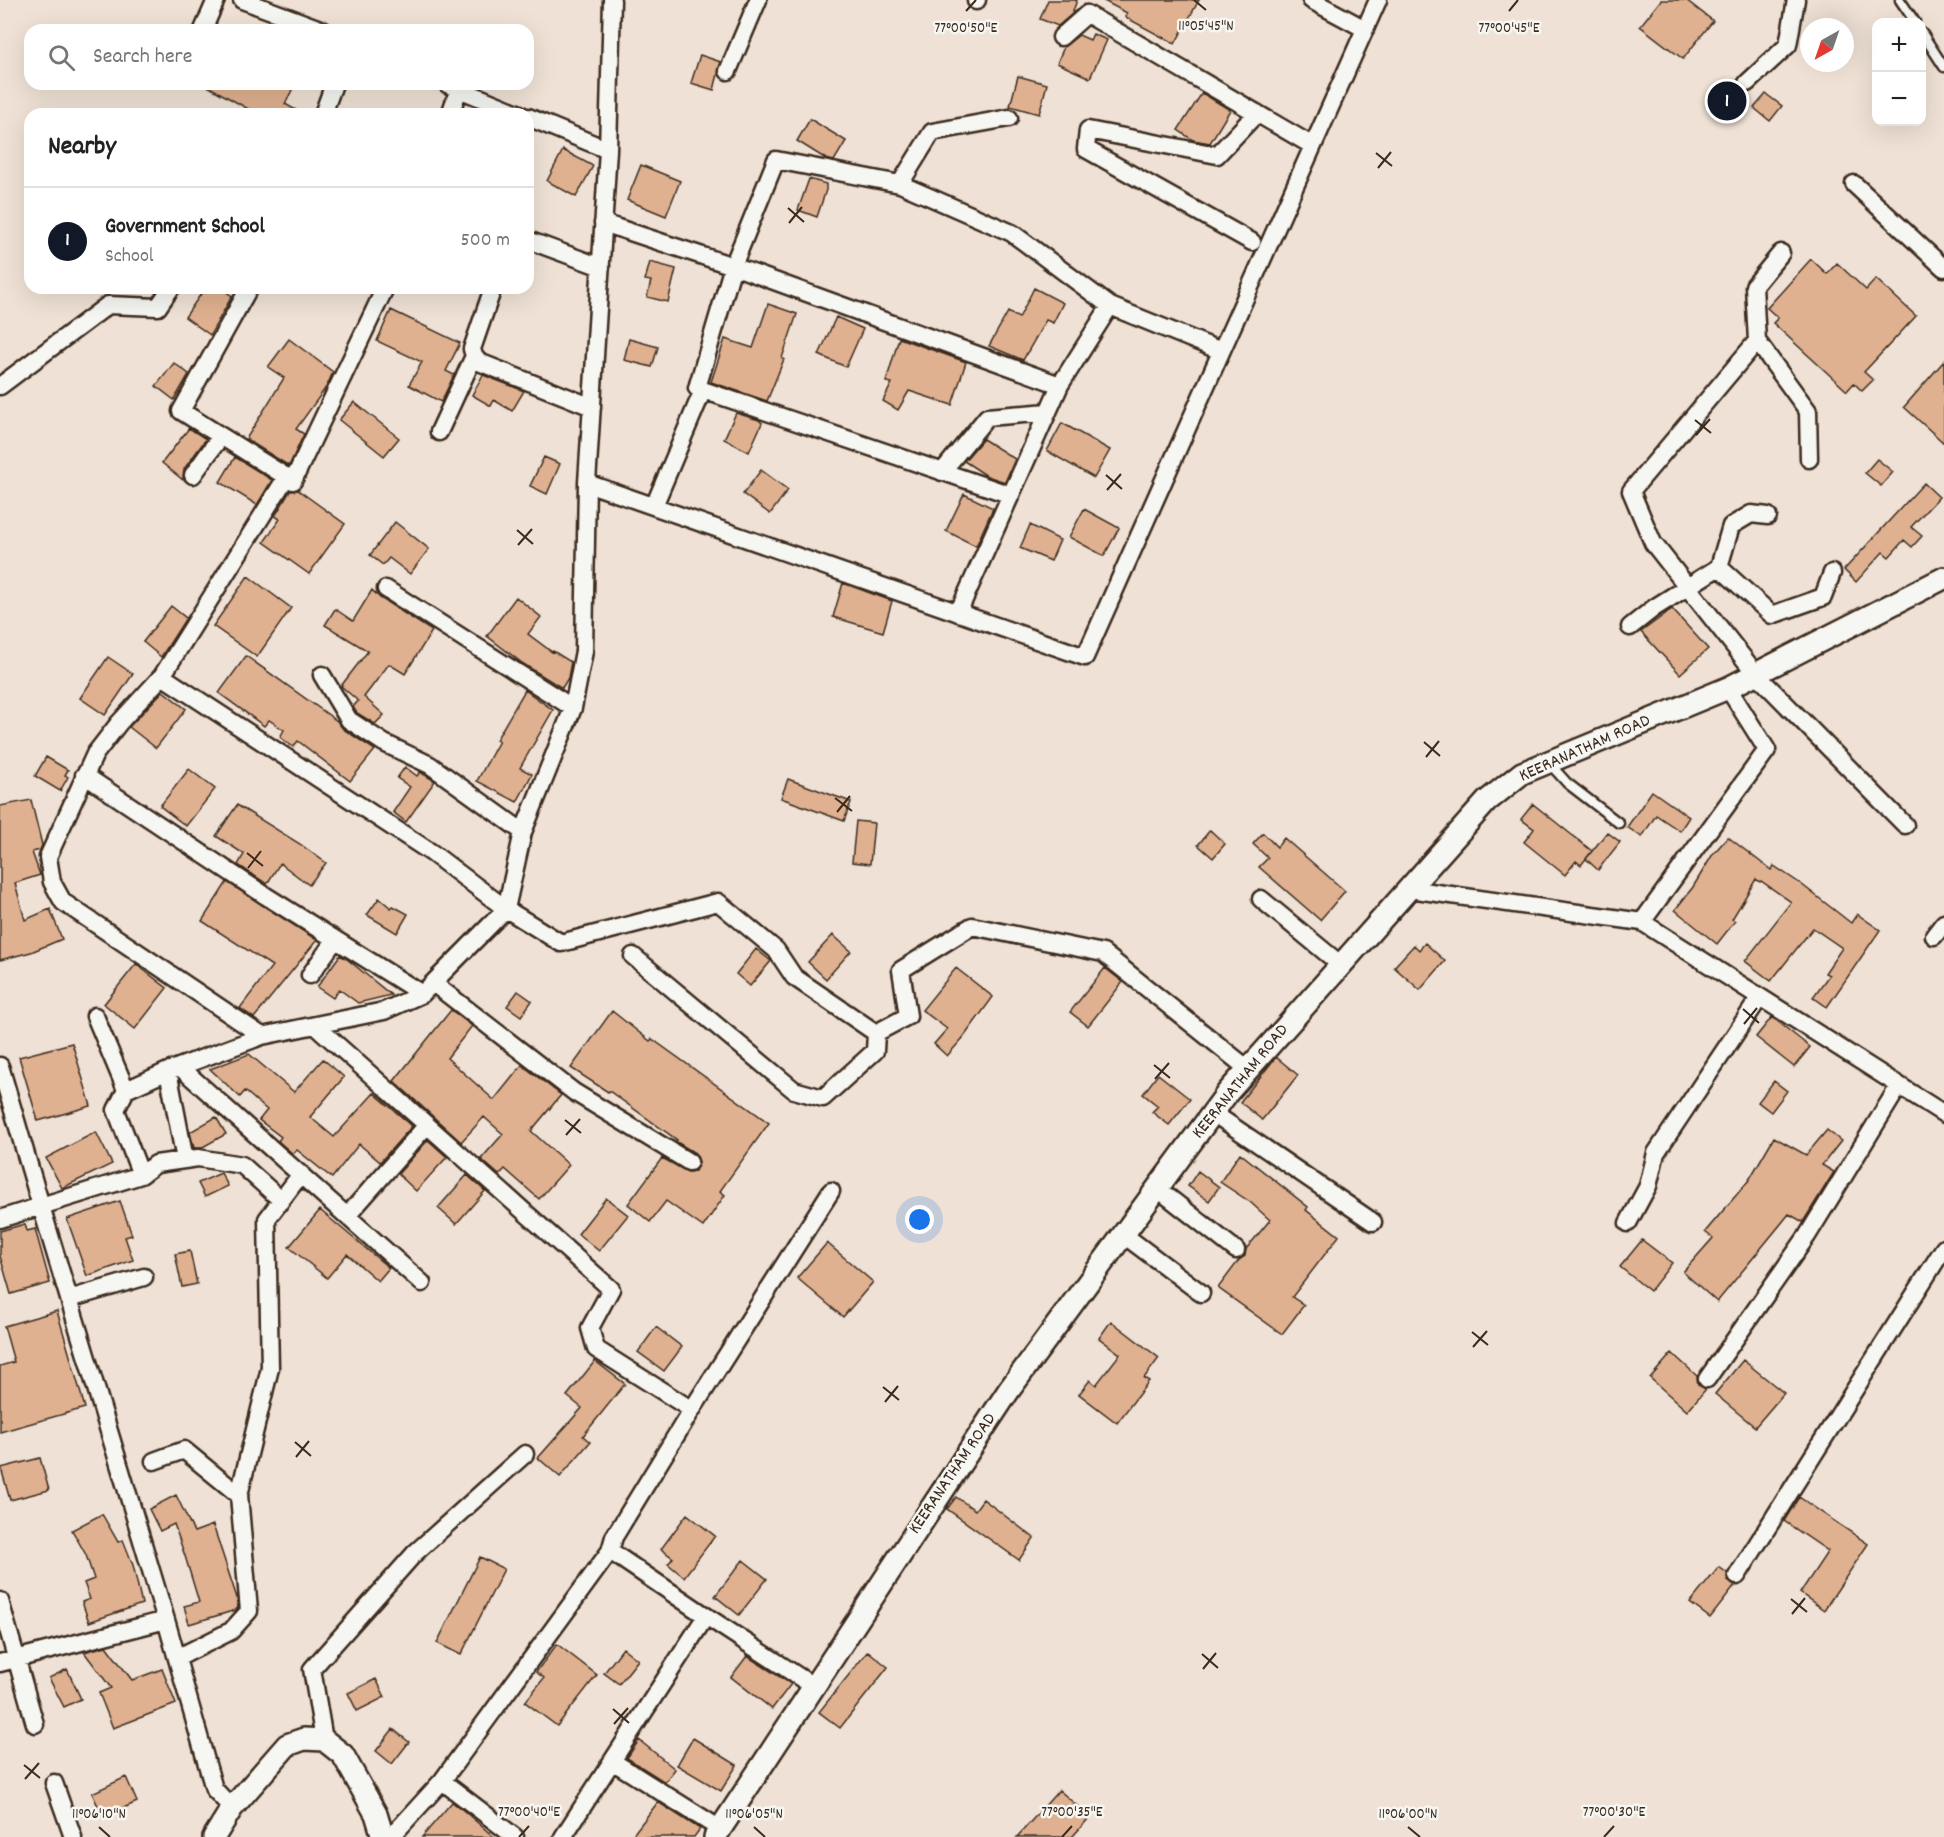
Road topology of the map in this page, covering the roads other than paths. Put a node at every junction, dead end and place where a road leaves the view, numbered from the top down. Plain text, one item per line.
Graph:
1 (216, 0) edge
2 (242, 0) edge
3 (758, 0) edge
4 (1311, 0) edge
5 (1378, 0) edge
6 (1796, 0) edge
7 (1900, 0) edge
8 (608, 1) edge
9 (1912, 18) edge
10 (206, 24) edge
11 (307, 24) edge
12 (1365, 29) junction
13 (1061, 37) dead end
14 (1926, 39) edge
15 (1944, 67) edge
16 (728, 71) dead end
17 (1747, 83) dead end
18 (332, 90) edge
19 (453, 90) edge
20 (460, 90) edge
21 (325, 108) edge
22 (451, 108) edge
23 (505, 108) edge
24 (1257, 113) junction
25 (1009, 118) dead end
26 (534, 119) edge
27 (1313, 146) junction
28 (608, 150) junction
29 (900, 184) junction
30 (1854, 184) dead end
31 (603, 223) junction
32 (534, 242) edge
33 (1252, 242) dead end
34 (1781, 253) dead end
35 (733, 266) junction
36 (601, 267) junction
37 (1944, 268) edge
38 (167, 294) edge
39 (246, 294) edge
40 (382, 294) edge
41 (491, 294) edge
42 (1110, 306) junction
43 (1757, 341) junction
44 (1221, 351) junction
45 (474, 356) junction
46 (1060, 385) junction
47 (0, 386) edge
48 (703, 390) junction
49 (592, 407) junction
50 (1048, 412) junction
51 (439, 432) dead end
52 (221, 436) junction
53 (1809, 459) dead end
54 (942, 472) junction
55 (193, 476) dead end
56 (286, 477) junction
57 (587, 483) junction
58 (1011, 495) junction
59 (654, 506) junction
60 (1768, 516) dead end
61 (1719, 567) junction
62 (1832, 573) dead end
63 (1944, 578) edge
64 (1688, 586) junction
65 (386, 589) dead end
66 (958, 613) junction
67 (1630, 627) dead end
68 (1756, 674) junction
69 (322, 675) dead end
70 (162, 676) junction
71 (1728, 688) junction
72 (573, 708) junction
73 (1547, 762) junction
74 (84, 775) junction
75 (1618, 823) dead end
76 (1905, 825) dead end
77 (523, 832) junction
78 (1409, 889) junction
79 (1261, 899) dead end
80 (506, 909) junction
81 (1642, 922) junction
82 (335, 940) junction
83 (633, 956) dead end
84 (1341, 964) junction
85 (310, 975) dead end
86 (427, 989) junction
87 (1760, 997) junction
88 (95, 1016) dead end
89 (316, 1026) junction
90 (876, 1033) junction
91 (262, 1036) junction
92 (0, 1066) edge
93 (1248, 1069) junction
94 (175, 1070) junction
95 (1899, 1086) junction
96 (126, 1090) junction
97 (1213, 1113) junction
98 (1944, 1114) edge
99 (427, 1125) junction
100 (185, 1160) junction
101 (689, 1162) dead end
102 (301, 1174) junction
103 (141, 1175) junction
104 (1158, 1189) junction
105 (831, 1191) dead end
106 (281, 1200) junction
107 (41, 1206) junction
108 (347, 1216) junction
109 (0, 1219) edge
110 (1373, 1222) dead end
111 (1628, 1222) dead end
112 (1124, 1235) junction
113 (1944, 1248) edge
114 (1236, 1250) dead end
115 (144, 1276) dead end
116 (422, 1283) dead end
117 (1201, 1293) dead end
118 (69, 1299) junction
119 (1707, 1379) dead end
120 (692, 1410) junction
121 (525, 1454) dead end
122 (154, 1461) dead end
123 (239, 1495) junction
124 (610, 1551) junction
125 (1737, 1576) dead end
126 (0, 1601) edge
127 (706, 1616) junction
128 (166, 1620) junction
129 (177, 1658) junction
130 (8, 1662) edge
131 (813, 1686) junction
132 (35, 1724) dead end
133 (324, 1740) junction
134 (612, 1761) junction
135 (442, 1781) junction
136 (54, 1783) dead end
137 (232, 1808) junction
138 (717, 1833) edge
139 (73, 1837) edge
140 (214, 1837) edge
141 (383, 1837) edge
142 (391, 1837) edge
143 (515, 1837) edge
144 (562, 1837) edge

1 - 10 street
2 - 11 street
3 - 16 street
4 - 12 street
5 - 12 street
6 - 17 street
7 - 9 lane
8 - 28 street
12 - 27 street
13 - 24 street
14 - 15 lane
18 - 21 street
19 - 22 street
20 - 23 street
24 - 27 street
24 - 33 street
25 - 29 street
26 - 28 street
27 - 44 street
28 - 31 street
29 - 35 street
29 - 42 street
30 - 37 street
31 - 35 street
31 - 36 street
32 - 36 street
34 - 43 street
35 - 46 street
35 - 48 street
36 - 49 street
38 - 47 street
39 - 52 street
40 - 56 street
41 - 45 street
42 - 44 street
42 - 46 street
43 - 53 street
43 - 64 street
44 - 66 street
45 - 49 street
45 - 51 street
46 - 50 street
48 - 54 street
48 - 59 street
49 - 57 street
50 - 54 street
50 - 58 street
52 - 55 street
52 - 56 street
54 - 58 street
56 - 70 street
57 - 59 street
57 - 72 street
58 - 66 street
59 - 66 street
60 - 61 street
61 - 62 street
61 - 64 street
63 - 68 street, KEERANATHAM ROAD
64 - 67 street
64 - 68 street
65 - 72 street
68 - 71 street, KEERANATHAM ROAD
68 - 76 street
69 - 77 street
70 - 74 street
70 - 80 street
71 - 73 street, KEERANATHAM ROAD
71 - 81 street
72 - 77 street
73 - 75 lane
73 - 78 street, KEERANATHAM ROAD
74 - 82 street
74 - 91 street
77 - 80 street
78 - 81 street
78 - 84 street, KEERANATHAM ROAD
79 - 84 street
80 - 86 street
80 - 90 street
81 - 87 street
82 - 85 street
82 - 86 street
83 - 90 street
84 - 93 street, KEERANATHAM ROAD
86 - 89 street
86 - 101 street
87 - 95 street
87 - 111 street
88 - 96 street
89 - 91 street
89 - 99 street
90 - 93 street
91 - 94 street
92 - 107 street
93 - 97 street, KEERANATHAM ROAD
94 - 96 street
94 - 100 street
94 - 102 street
95 - 98 street
95 - 119 street
96 - 103 street
97 - 104 street, KEERANATHAM ROAD
97 - 110 street
99 - 108 street
99 - 120 street
100 - 103 street
100 - 106 street
102 - 106 street
102 - 108 street
103 - 107 street
104 - 112 street, KEERANATHAM ROAD
104 - 114 street
105 - 120 street
106 - 123 street
107 - 109 street
107 - 118 street
108 - 116 street
112 - 117 street
112 - 131 street, KEERANATHAM ROAD
113 - 125 street
115 - 118 street
118 - 128 street
120 - 124 street
121 - 133 street
122 - 123 street
123 - 129 street
124 - 127 street
124 - 135 street
126 - 130 street
127 - 131 street
127 - 134 street
128 - 129 street
128 - 130 street
129 - 137 street
130 - 132 street
131 - 138 street, KEERANATHAM ROAD
133 - 137 street
133 - 141 street
134 - 138 street
134 - 144 street
135 - 142 street
135 - 143 street
136 - 139 street
137 - 140 street

